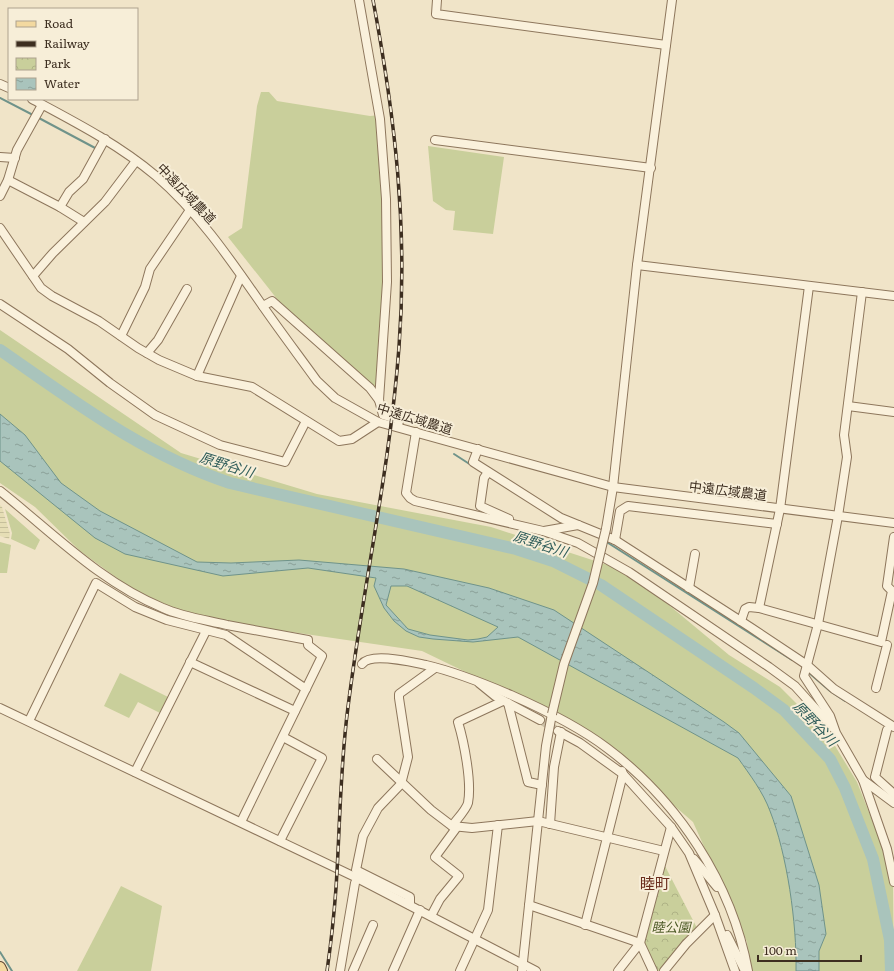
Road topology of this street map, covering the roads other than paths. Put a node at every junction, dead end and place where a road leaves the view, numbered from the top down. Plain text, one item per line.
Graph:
1 (359, 0) edge
2 (437, 0) edge
3 (672, 0) edge
4 (666, 45) junction
5 (34, 100) edge
6 (42, 105) junction
7 (105, 139) junction
8 (435, 140) dead end
9 (0, 157) edge
10 (15, 158) junction
11 (136, 161) junction
12 (651, 168) junction
13 (8, 180) junction
14 (0, 196) edge
15 (60, 207) junction
16 (190, 210) junction
17 (84, 222) junction
18 (0, 228) edge
19 (637, 265) junction
20 (33, 276) junction
21 (241, 276) junction
22 (809, 286) junction
23 (187, 289) dead end
24 (862, 292) junction
25 (894, 296) edge
26 (0, 304) edge
27 (262, 306) junction
28 (121, 336) junction
29 (147, 353) junction
30 (197, 376) junction
31 (379, 400) junction
32 (848, 406) junction
33 (894, 412) edge
34 (306, 421) junction
35 (378, 422) junction
36 (398, 427) junction
37 (416, 432) junction
38 (478, 449) junction
39 (488, 472) junction
40 (613, 487) junction
41 (0, 491) edge
42 (780, 509) junction
43 (838, 516) junction
44 (894, 523) edge
45 (777, 524) junction
46 (579, 525) junction
47 (528, 528) junction
48 (544, 531) junction
49 (894, 537) edge
50 (615, 540) junction
51 (695, 554) dead end
52 (689, 588) junction
53 (758, 608) junction
54 (741, 621) junction
55 (818, 624) junction
56 (206, 631) junction
57 (887, 644) edge
58 (190, 662) junction
59 (362, 664) dead end
60 (807, 666) junction
61 (435, 668) junction
62 (476, 680) junction
63 (876, 688) dead end
64 (306, 689) junction
65 (505, 702) junction
66 (0, 708) edge
67 (295, 711) junction
68 (552, 714) junction
69 (540, 720) tunnel mouth
70 (29, 721) junction
71 (890, 729) edge
72 (836, 733) junction
73 (283, 737) junction
74 (606, 748) junction
75 (377, 759) dead end
76 (136, 772) junction
77 (623, 774) junction
78 (863, 780) junction
79 (401, 784) junction
80 (542, 785) junction
81 (894, 794) edge
82 (894, 802) edge
83 (538, 821) junction
84 (241, 822) junction
85 (550, 824) junction
86 (455, 826) junction
87 (498, 826) junction
88 (671, 827) junction
89 (607, 837) junction
90 (280, 841) junction
91 (664, 851) junction
92 (688, 854) junction
93 (894, 882) edge
94 (355, 883) dead end
95 (725, 897) junction
96 (410, 905) junction
97 (529, 906) junction
98 (420, 910) junction
99 (715, 915) junction
100 (431, 916) junction
101 (373, 925) dead end
102 (585, 925) junction
103 (474, 939) junction
104 (640, 943) junction
105 (0, 967) edge
106 (522, 967) edge
107 (2, 971) edge
108 (340, 971) edge
109 (353, 971) edge
110 (393, 971) edge
111 (460, 971) edge
112 (536, 971) edge
113 (618, 971) edge
114 (652, 971) edge
115 (664, 971) edge
116 (735, 971) edge
117 (747, 971) edge

1 - 31 street
2 - 4 street
3 - 4 street
4 - 12 street
5 - 6 street, 中遠広域農道
6 - 7 street, 中遠広域農道
6 - 10 street
7 - 11 street, 中遠広域農道
7 - 15 street
8 - 12 street
9 - 10 street
10 - 13 street
11 - 16 street, 中遠広域農道
11 - 17 street
12 - 19 street
13 - 14 street
13 - 15 street
15 - 17 street
16 - 21 street, 中遠広域農道
16 - 28 street
17 - 20 street
18 - 20 street
19 - 22 street
19 - 40 street
20 - 28 street
21 - 27 street, 中遠広域農道
21 - 30 street
22 - 24 street
22 - 42 street
23 - 29 street
24 - 25 street
24 - 32 street
26 - 34 street
27 - 31 street
27 - 35 street, 中遠広域農道
28 - 29 street
29 - 30 street
30 - 34 street
31 - 36 street
32 - 33 street
32 - 43 street
34 - 35 street
35 - 36 street, 中遠広域農道
36 - 37 street, 中遠広域農道
37 - 38 street, 中遠広域農道
37 - 47 street
38 - 39 street
38 - 40 street, 中遠広域農道
39 - 46 street
39 - 47 street
40 - 42 street, 中遠広域農道
40 - 68 street, bridge
41 - 64 street
42 - 43 street, 中遠広域農道
42 - 45 street
43 - 44 street, 中遠広域農道
43 - 55 street
45 - 50 street
45 - 53 street
46 - 48 street
46 - 50 street
47 - 48 street
48 - 72 street
49 - 57 street
50 - 52 street
51 - 52 street
52 - 54 street
53 - 54 street
53 - 55 street
54 - 60 street
55 - 57 street
55 - 60 street
56 - 58 street
56 - 64 street
56 - 70 street
57 - 63 street
58 - 67 street
58 - 76 street
59 - 61 street
60 - 71 street
60 - 72 street
61 - 62 street
61 - 79 street
62 - 65 street
62 - 68 street
64 - 67 street
65 - 69 street
65 - 80 street
65 - 86 street
66 - 70 street
67 - 73 street
68 - 74 street
68 - 80 street
70 - 76 street
71 - 81 street
72 - 78 street
73 - 84 street
73 - 90 street
74 - 77 street
74 - 95 street
75 - 79 street
76 - 84 street
77 - 85 street
77 - 88 street
77 - 89 street
78 - 82 street
78 - 93 street
79 - 86 street
79 - 96 street
80 - 83 street
83 - 85 street
83 - 87 street
83 - 97 street
84 - 90 street
85 - 89 street
86 - 87 street
86 - 100 street
87 - 103 street
88 - 91 street
88 - 92 street
89 - 91 street
89 - 102 street
90 - 96 street
91 - 104 street
92 - 95 street
92 - 99 street
94 - 108 street
95 - 117 street
96 - 98 street
97 - 102 street
97 - 106 street
98 - 100 street
98 - 110 street
99 - 115 street
99 - 116 street
99 - 117 street
100 - 103 street
101 - 109 street
102 - 104 street
103 - 106 street
103 - 111 street
104 - 113 street
104 - 114 street
105 - 107 main road
106 - 112 street

